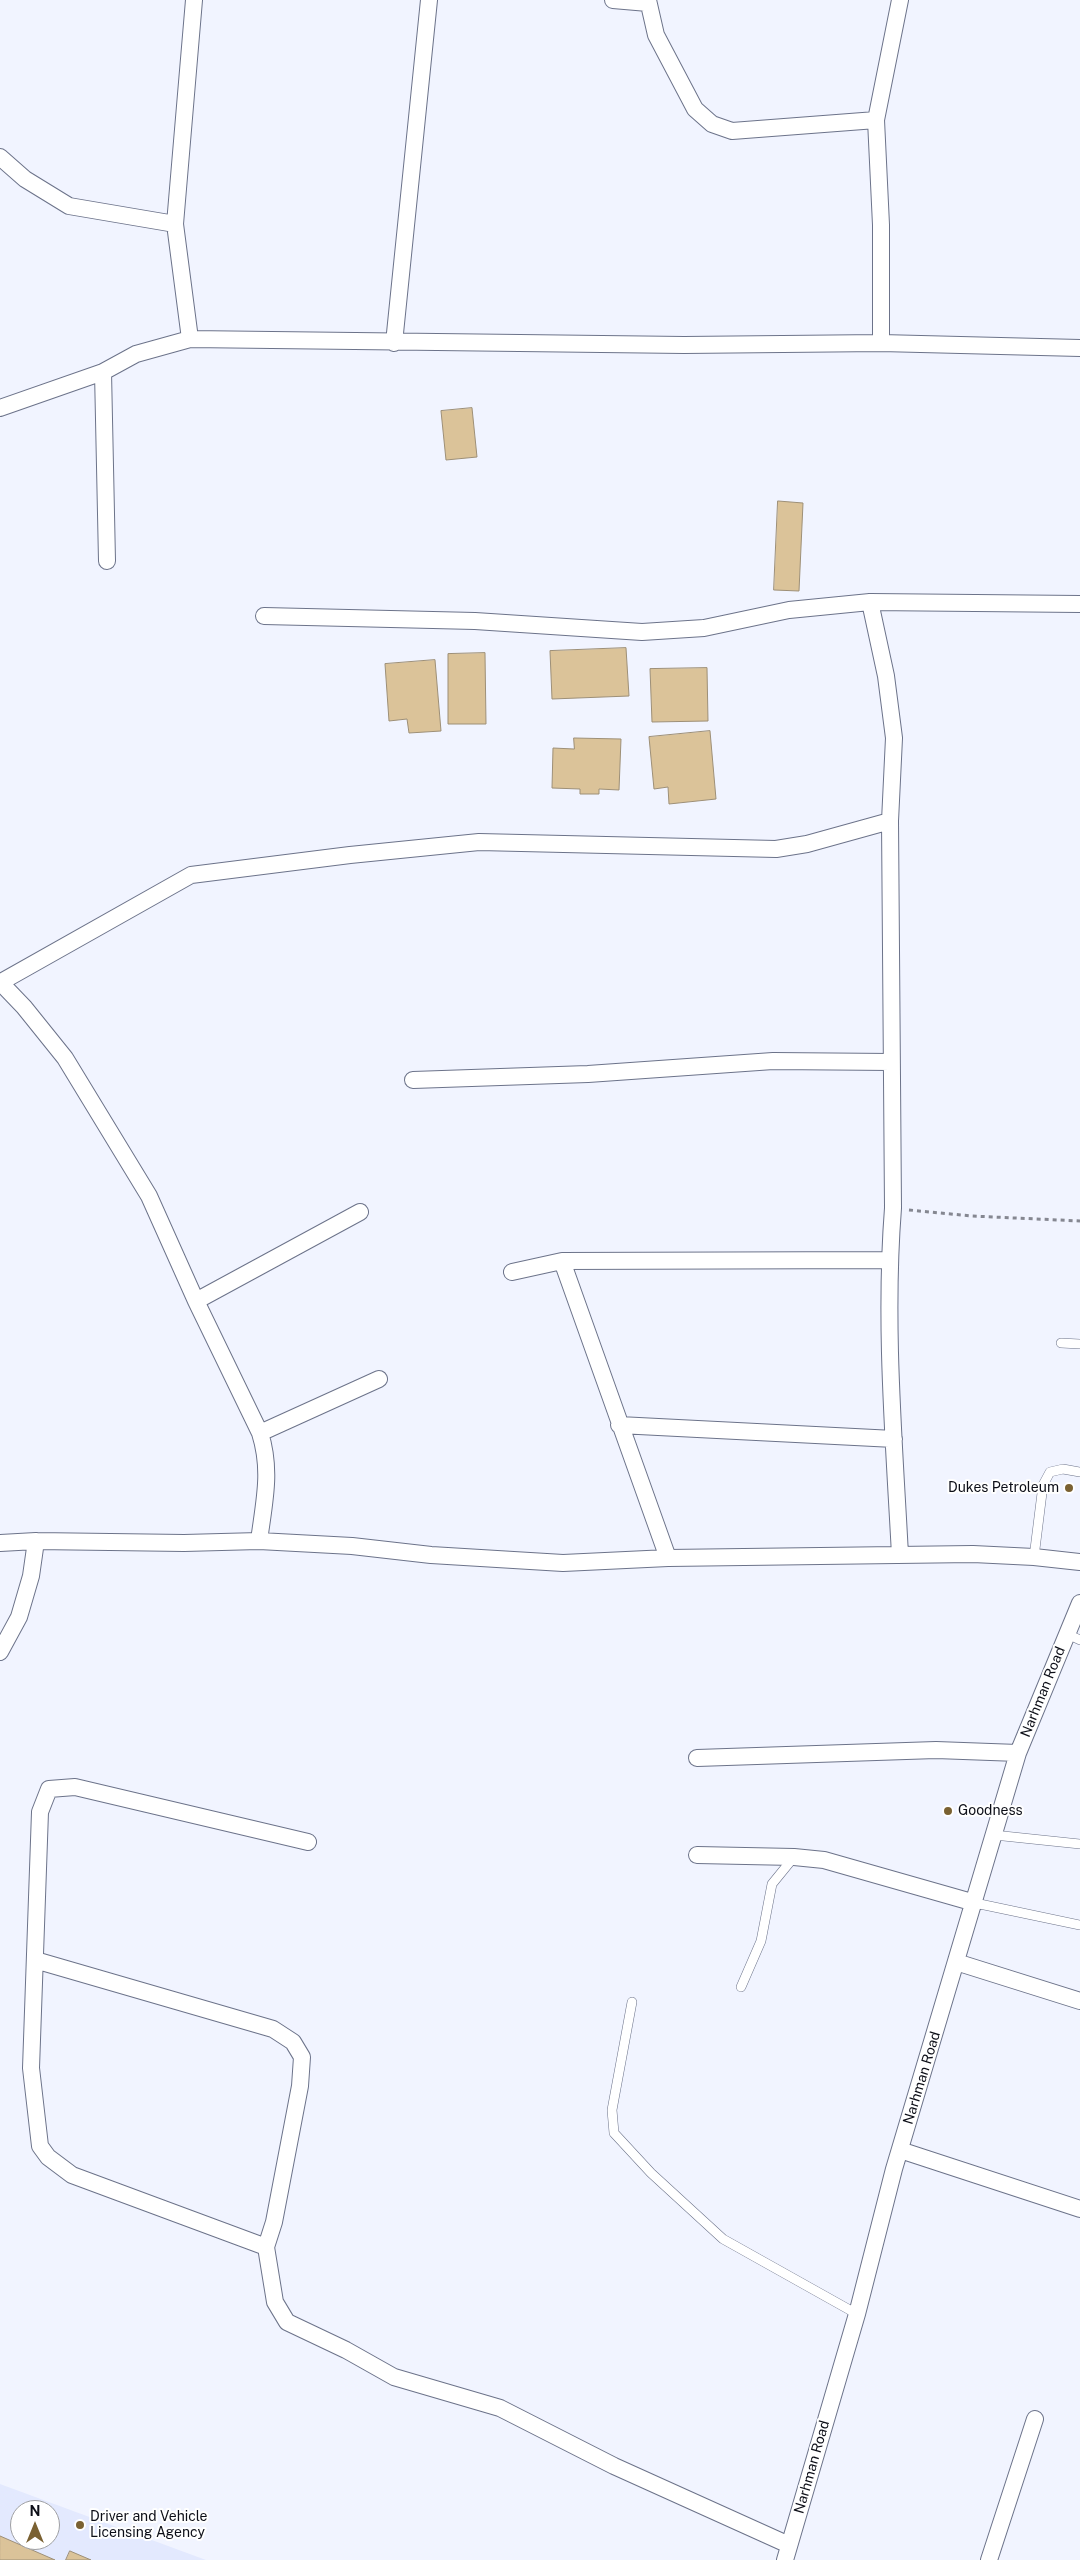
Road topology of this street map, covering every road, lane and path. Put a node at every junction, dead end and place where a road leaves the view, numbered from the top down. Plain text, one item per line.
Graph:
1 (194, 0) edge
2 (430, 0) edge
3 (613, 0) edge
4 (900, 0) edge
5 (648, 1) edge
6 (876, 120) junction
7 (0, 157) edge
8 (175, 224) junction
9 (190, 340) junction
10 (394, 343) junction
11 (881, 343) junction
12 (1080, 348) edge
13 (103, 372) junction
14 (0, 408) edge
15 (107, 561) dead end
16 (870, 602) junction
17 (1080, 604) edge
18 (264, 616) dead end
19 (890, 821) junction
20 (0, 982) edge
21 (890, 1062) junction
22 (413, 1080) dead end
23 (893, 1208) junction
24 (360, 1212) dead end
25 (1080, 1221) edge
26 (889, 1260) junction
27 (562, 1261) junction
28 (512, 1272) dead end
29 (196, 1301) junction
30 (1061, 1343) dead end
31 (1080, 1344) edge
32 (379, 1379) dead end
33 (619, 1425) junction
34 (260, 1433) junction
35 (894, 1439) junction
36 (1080, 1472) edge
37 (36, 1541) junction
38 (259, 1541) junction
39 (0, 1543) edge
40 (900, 1555) junction
41 (1034, 1557) junction
42 (668, 1558) junction
43 (1080, 1562) edge
44 (1080, 1603) edge
45 (1074, 1637) edge
46 (0, 1652) edge
47 (1018, 1753) junction
48 (698, 1758) dead end
49 (994, 1835) junction
50 (308, 1842) dead end
51 (1080, 1844) edge
52 (698, 1855) dead end
53 (794, 1856) junction
54 (974, 1903) junction
55 (1080, 1925) edge
56 (35, 1960) junction
57 (956, 1962) junction
58 (741, 1988) dead end
59 (1080, 2001) edge
60 (632, 2002) dead end
61 (900, 2150) junction
62 (1080, 2209) edge
63 (266, 2247) junction
64 (857, 2314) junction
65 (1034, 2419) dead end
66 (787, 2552) edge
67 (989, 2560) edge

1 - 8 street
2 - 10 street
3 - 5 street
4 - 6 street
5 - 6 street
6 - 11 street
7 - 8 street
8 - 9 street
9 - 10 street
9 - 13 street
10 - 11 street
11 - 12 street
13 - 14 street
13 - 15 street
16 - 17 street
16 - 18 street
16 - 19 street
19 - 20 street
19 - 21 street
20 - 29 street
21 - 22 street
21 - 23 street
23 - 25 path
23 - 26 street
24 - 29 street
26 - 27 street
26 - 35 street
27 - 28 street
27 - 33 street
29 - 34 street
30 - 31 lane
32 - 34 street
33 - 35 street
33 - 42 street
34 - 38 street
35 - 40 street
36 - 41 lane
37 - 38 street
37 - 39 street
37 - 46 street
38 - 42 street
40 - 41 street
40 - 42 street
41 - 43 street
44 - 45 street, Narhman Road
45 - 47 street, Narhman Road
47 - 48 street
47 - 49 street, Narhman Road
49 - 51 lane
49 - 54 street, Narhman Road
50 - 56 street
52 - 53 street
53 - 54 street
53 - 58 lane
54 - 55 lane
54 - 57 street, Narhman Road
56 - 63 street
56 - 63 street
57 - 59 street
57 - 61 street, Narhman Road
60 - 64 lane
61 - 62 street
61 - 64 street, Narhman Road
63 - 66 street
64 - 66 street, Narhman Road
65 - 67 street

